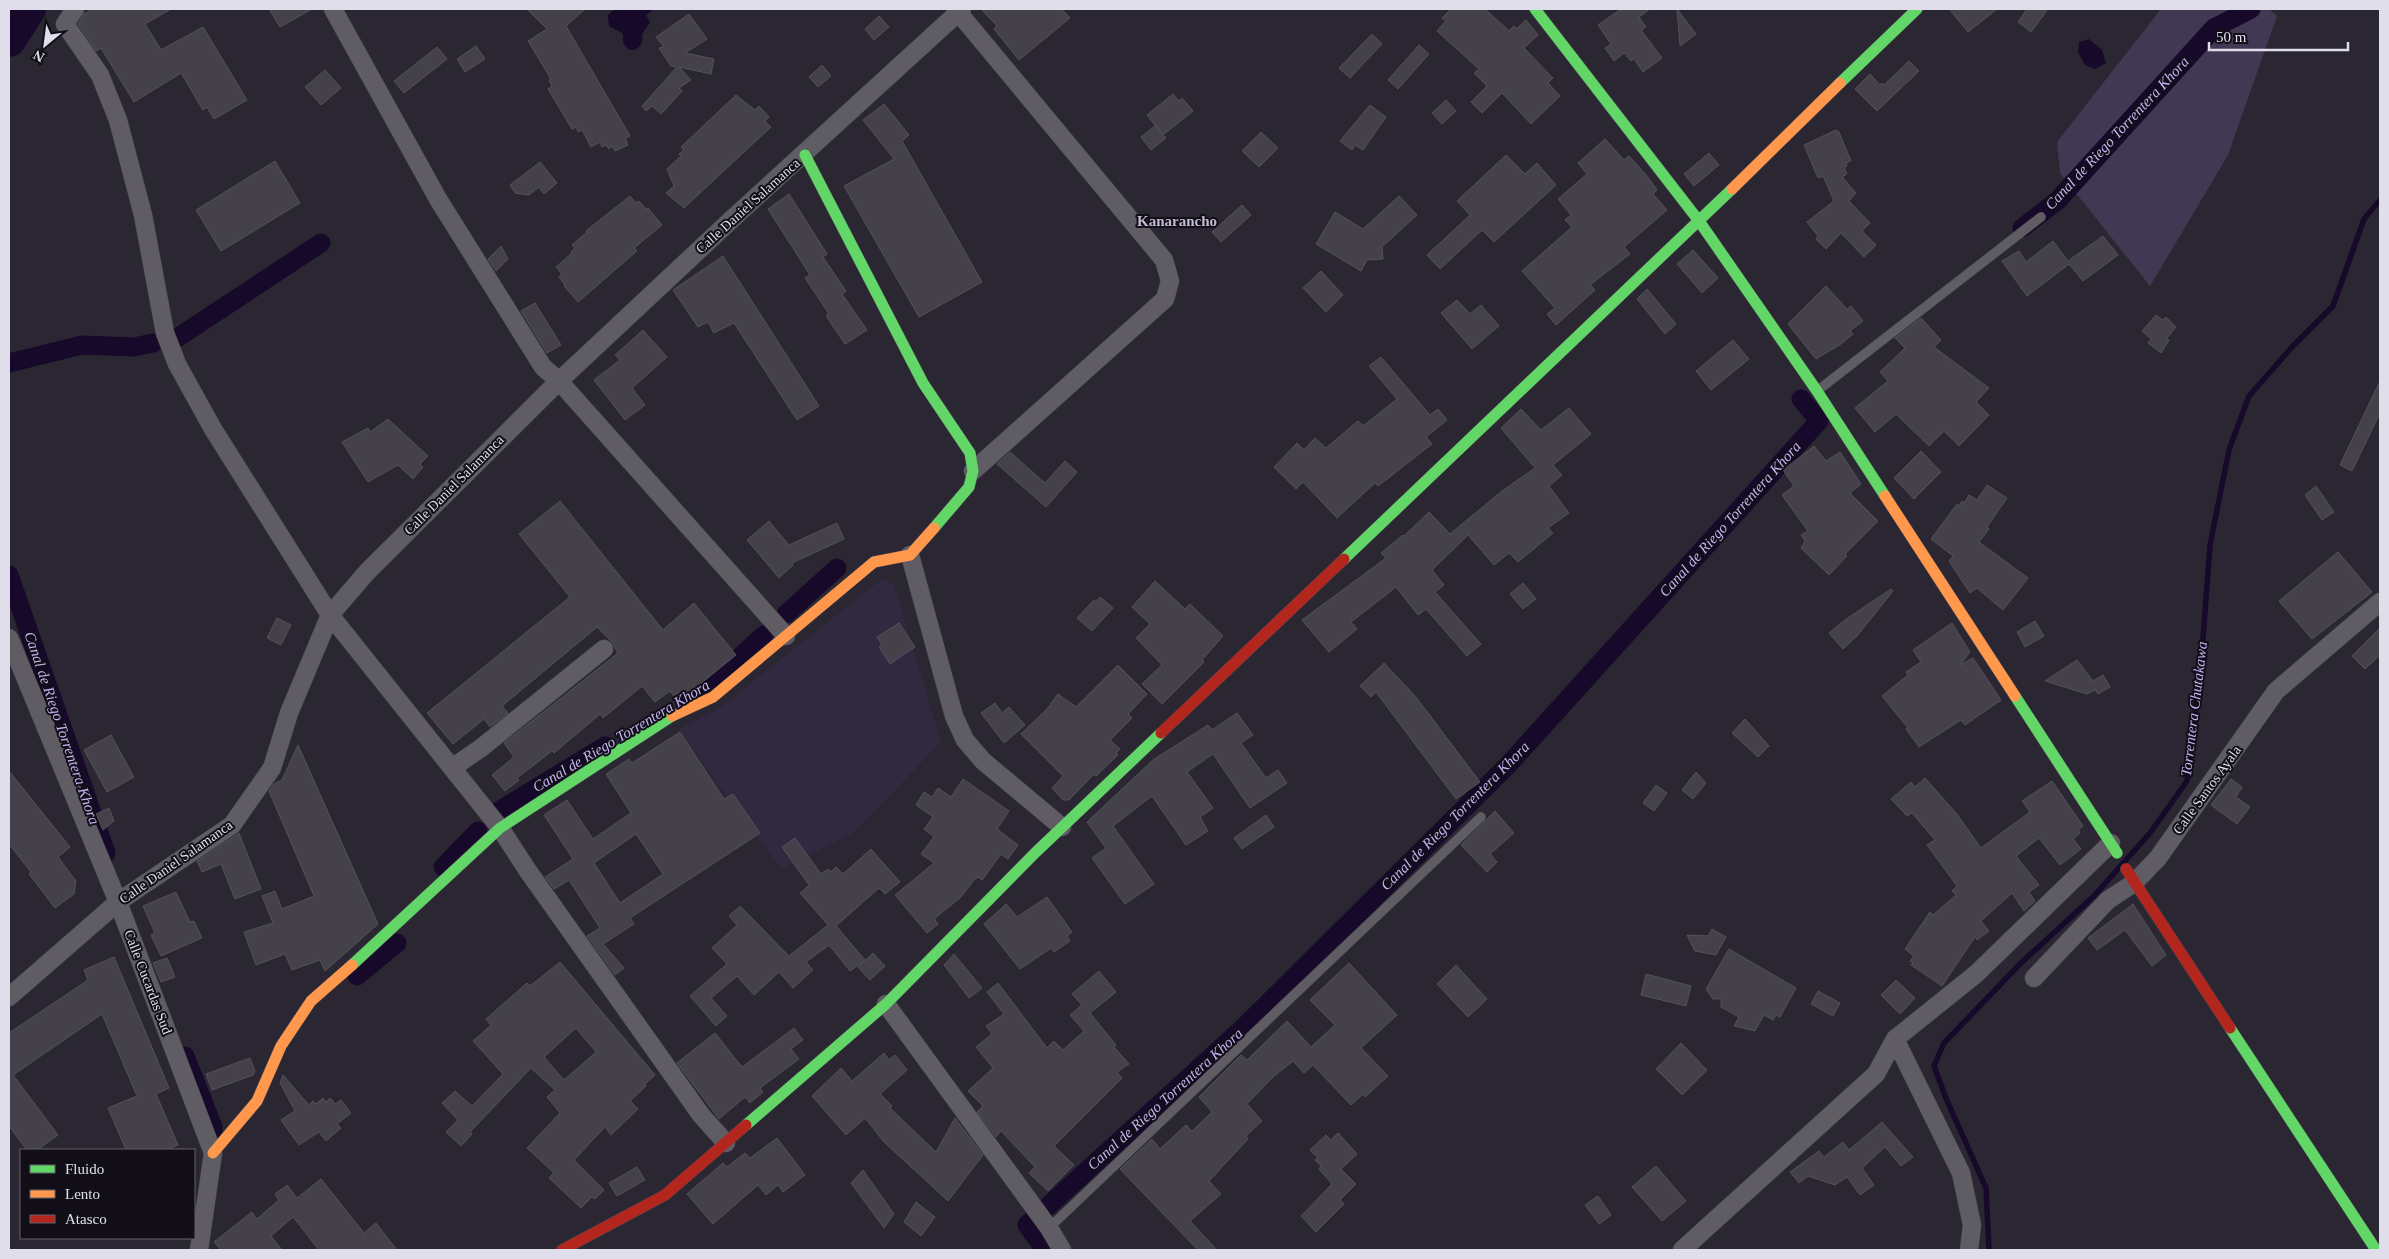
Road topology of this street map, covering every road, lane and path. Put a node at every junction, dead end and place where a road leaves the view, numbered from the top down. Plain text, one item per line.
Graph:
1 (75, 9) edge
2 (333, 9) edge
3 (1536, 9) edge
4 (1917, 9) edge
5 (960, 11) edge
6 (804, 155) junction
7 (2041, 217) dead end
8 (1698, 221) junction
9 (559, 381) junction
10 (1817, 391) junction
11 (973, 471) junction
12 (910, 555) junction
13 (2380, 602) edge
14 (330, 615) junction
15 (786, 636) junction
16 (9, 638) edge
17 (604, 649) dead end
18 (452, 768) junction
19 (1481, 817) dead end
20 (500, 828) junction
21 (1062, 828) junction
22 (2114, 848) junction
23 (2130, 876) junction
24 (118, 902) junction
25 (2034, 978) dead end
26 (9, 997) edge
27 (886, 1004) junction
28 (1895, 1039) junction
29 (726, 1144) junction
30 (213, 1153) junction
31 (1049, 1228) junction
32 (199, 1250) edge
33 (562, 1250) edge
34 (1062, 1250) edge
35 (1682, 1250) edge
36 (1969, 1250) edge
37 (2376, 1250) edge

1 - 14 street
2 - 9 street
3 - 8 street
4 - 8 street
5 - 6 street, Calle Daniel Salamanca
5 - 11 street
6 - 9 street, Calle Daniel Salamanca
6 - 11 street
7 - 10 lane
8 - 10 street
8 - 21 street
9 - 14 street, Calle Daniel Salamanca
9 - 15 street
10 - 22 street
11 - 12 street
12 - 15 street
12 - 21 street
13 - 23 street, Calle Santos Ayala
14 - 18 street
14 - 24 street, Calle Daniel Salamanca
15 - 20 street
16 - 24 street, Calle Cucardas Sud
17 - 18 street
18 - 20 street
19 - 31 lane
20 - 29 street
20 - 30 street
21 - 27 street
22 - 23 street
22 - 28 street
23 - 25 street, Calle Santos Ayala
23 - 37 street
24 - 26 street, Calle Daniel Salamanca
24 - 30 street, Calle Cucardas Sud
27 - 29 street
27 - 31 street
28 - 35 street
28 - 36 street
29 - 33 street
30 - 32 street, Calle Cucardas Sud
31 - 34 street

